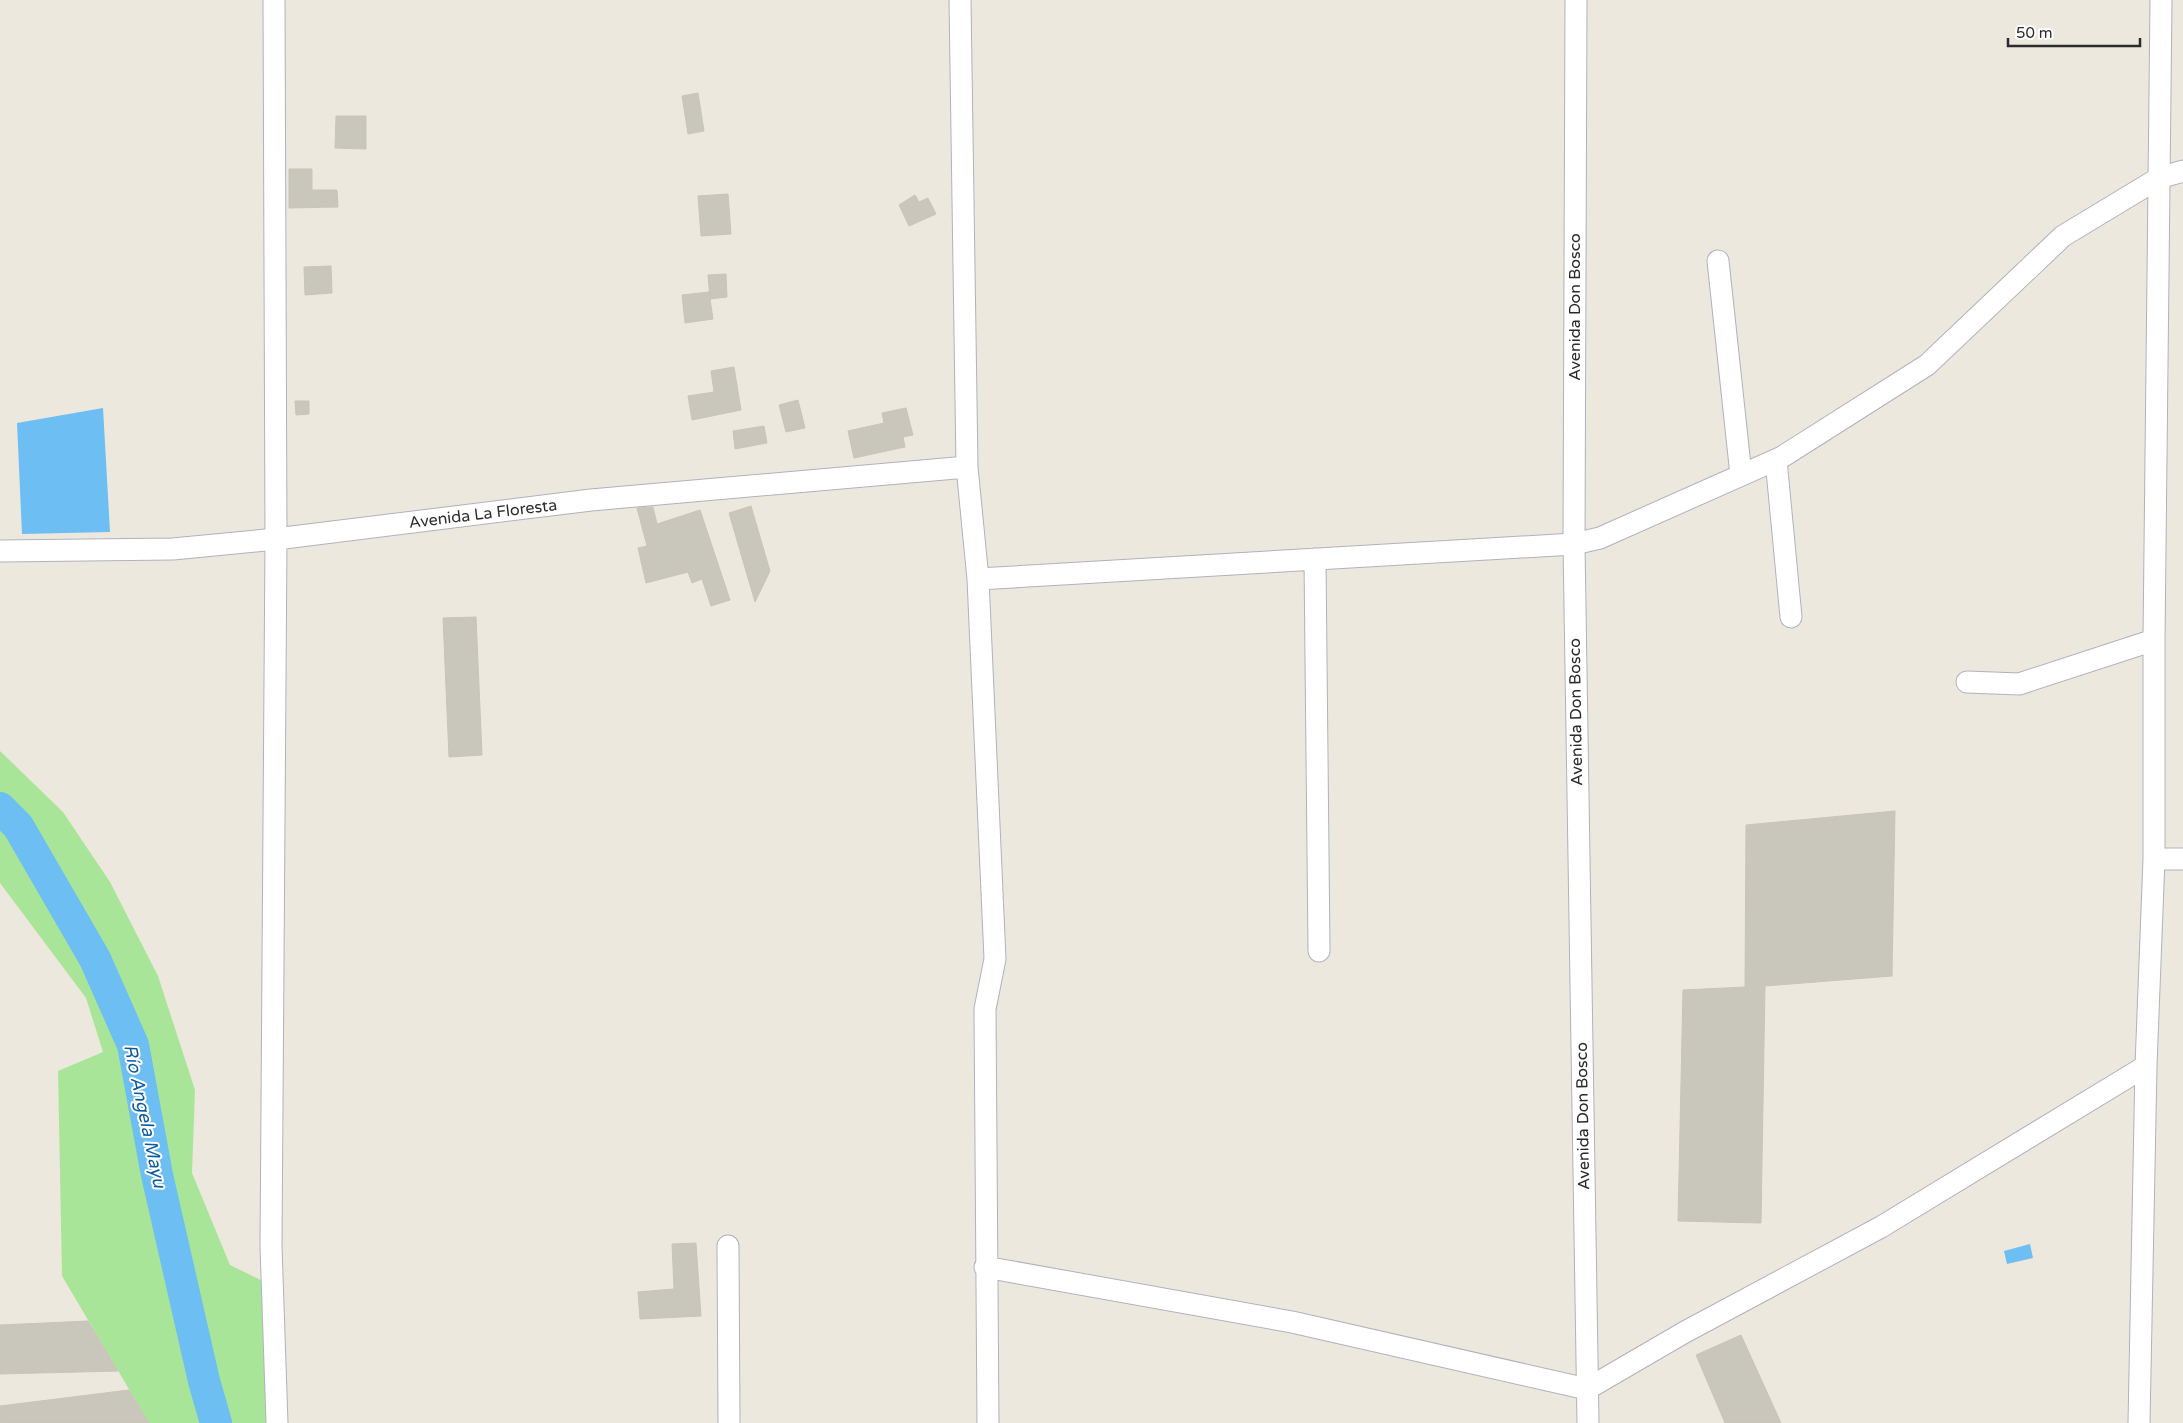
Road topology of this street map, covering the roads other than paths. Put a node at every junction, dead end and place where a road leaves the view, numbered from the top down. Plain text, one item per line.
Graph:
1 (274, 0) edge
2 (960, 0) edge
3 (1576, 0) edge
4 (2161, 0) edge
5 (2183, 171) edge
6 (2159, 178) junction
7 (1718, 261) dead end
8 (1776, 460) junction
9 (967, 467) junction
10 (1741, 475) junction
11 (276, 539) junction
12 (1574, 544) junction
13 (0, 551) edge
14 (1315, 559) junction
15 (978, 579) junction
16 (1791, 618) dead end
17 (2154, 640) junction
18 (1967, 682) dead end
19 (2183, 859) edge
20 (2154, 860) junction
21 (1319, 952) dead end
22 (2146, 1066) junction
23 (728, 1246) dead end
24 (985, 1267) junction
25 (1587, 1389) junction
26 (278, 1423) edge
27 (729, 1423) edge
28 (988, 1423) edge
29 (1588, 1423) edge
30 (2140, 1423) edge

1 - 11 street
2 - 9 street
3 - 12 street, Avenida Don Bosco
4 - 6 street
5 - 6 street
6 - 8 street
6 - 17 street
7 - 10 street
8 - 10 street
8 - 16 street
9 - 11 street, Avenida La Floresta
9 - 15 street
10 - 12 street
11 - 13 street, Avenida La Floresta
11 - 26 street
12 - 14 street
12 - 25 street, Avenida Don Bosco
14 - 15 street
14 - 21 street
15 - 24 street
17 - 18 street
17 - 20 street
19 - 20 street
20 - 22 street
22 - 25 street
22 - 30 street
23 - 27 street
24 - 25 street
24 - 28 street
25 - 29 street, Avenida Don Bosco

